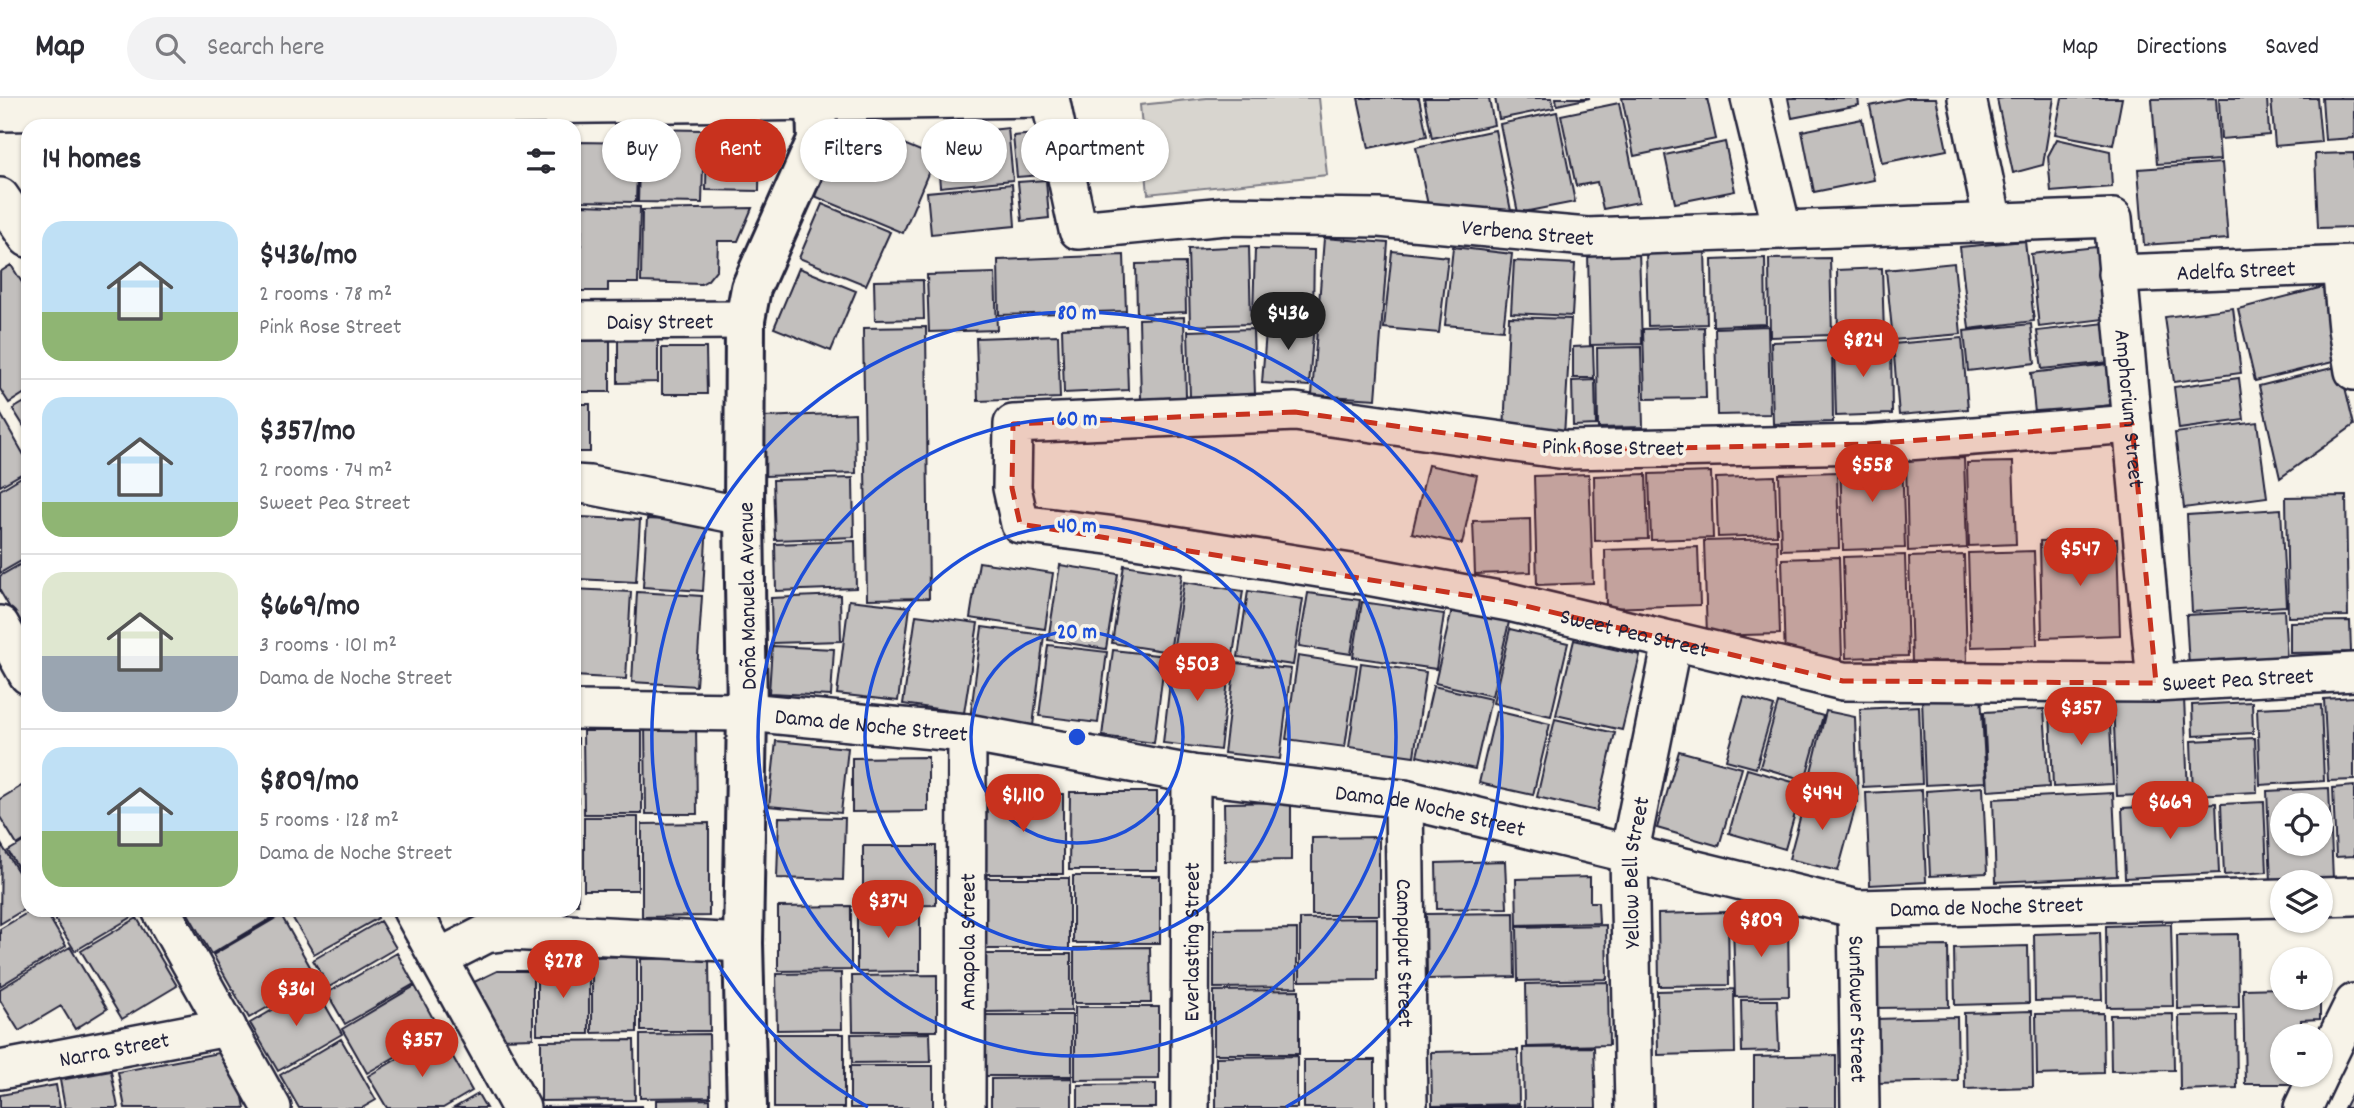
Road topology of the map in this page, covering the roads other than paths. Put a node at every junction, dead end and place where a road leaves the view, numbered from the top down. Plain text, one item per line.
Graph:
1 (1050, 98) edge
2 (1750, 98) edge
3 (1967, 98) edge
4 (816, 99) edge
5 (0, 112) edge
6 (529, 115) edge
7 (0, 197) edge
8 (2113, 218) joint
9 (1993, 222) junction
10 (21, 228) edge
11 (1782, 229) junction
12 (2347, 266) edge
13 (2117, 274) junction
14 (745, 320) junction
15 (581, 321) edge
16 (2354, 371) edge
17 (1013, 424) joint
18 (2132, 424) junction
19 (581, 484) edge
20 (744, 516) junction
21 (0, 625) edge
22 (1672, 642) junction
23 (21, 662) edge
24 (2354, 672) edge
25 (2156, 683) junction
26 (581, 710) edge
27 (747, 712) junction
28 (967, 733) junction
29 (1191, 774) junction
30 (1404, 799) junction
31 (1629, 855) junction
32 (2354, 896) edge
33 (2333, 897) edge
34 (2270, 898) edge
35 (1857, 909) junction
36 (165, 917) edge
37 (416, 917) edge
38 (743, 943) junction
39 (439, 958) junction
40 (2354, 1003) edge
41 (227, 1027) junction
42 (2333, 1046) edge
43 (3, 1064) edge
44 (2313, 1087) edge
45 (272, 1108) edge
46 (521, 1108) edge
47 (747, 1108) edge
48 (966, 1108) edge
49 (1190, 1108) edge
50 (1408, 1108) edge
51 (1634, 1108) edge
52 (1860, 1108) edge
53 (2303, 1108) edge

1 - 4 street
1 - 11 street, Verbena Street
2 - 11 street
3 - 9 street
4 - 6 street
4 - 14 street, Doña Manuela Avenue
5 - 6 street
7 - 10 street
8 - 9 street, Verbena Street
8 - 13 street, Amphorium Street
9 - 11 street, Verbena Street
12 - 13 street, Adelfa Street
12 - 16 street
13 - 18 street, Amphorium Street
14 - 15 street, Daisy Street
14 - 20 street, Doña Manuela Avenue
17 - 18 street, Pink Rose Street
17 - 22 street, Sweet Pea Street
18 - 25 street, Amphorium Street
19 - 20 street
20 - 27 street, Doña Manuela Avenue
21 - 23 street
22 - 25 street, Sweet Pea Street
22 - 31 street, Yellow Bell Street
24 - 25 street, Sweet Pea Street
26 - 27 street, Dama de Noche Street
27 - 28 street, Dama de Noche Street
27 - 38 street, Doña Manuela Avenue
28 - 29 street, Dama de Noche Street
28 - 48 street, Amapola Street
29 - 30 street, Dama de Noche Street
29 - 49 street, Everlasting Street
30 - 31 street, Dama de Noche Street
30 - 50 street, Campuput Street
31 - 35 street, Dama de Noche Street
31 - 51 street, Yellow Bell Street
32 - 33 street
34 - 35 street, Dama de Noche Street
35 - 52 street, Sunflower Street
36 - 41 street
37 - 39 street
38 - 39 street
38 - 47 street, Doña Manuela Avenue
39 - 46 street
40 - 42 street
41 - 43 street, Narra Street
41 - 45 street
44 - 53 street

